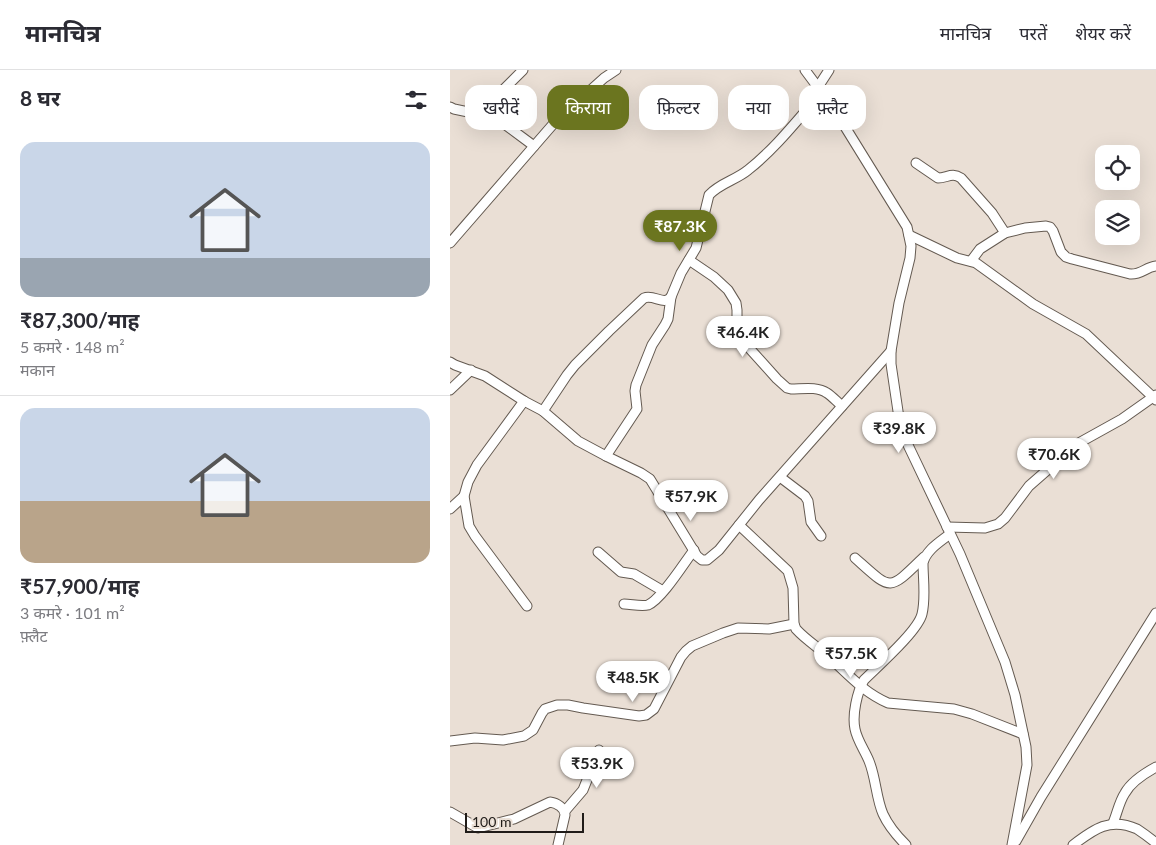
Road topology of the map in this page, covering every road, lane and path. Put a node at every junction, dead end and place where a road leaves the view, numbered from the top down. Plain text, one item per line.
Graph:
1 (523, 70) edge
2 (616, 70) edge
3 (805, 70) edge
4 (830, 70) edge
5 (508, 85) edge
6 (816, 85) edge
7 (822, 85) edge
8 (450, 107) edge
9 (465, 111) edge
10 (799, 115) edge
11 (512, 130) edge
12 (847, 130) edge
13 (534, 146) junction
14 (916, 162) dead end
15 (1005, 233) junction
16 (909, 235) junction
17 (450, 243) edge
18 (689, 260) junction
19 (971, 261) junction
20 (1156, 266) edge
21 (671, 297) junction
22 (891, 351) junction
23 (450, 362) edge
24 (471, 370) junction
25 (450, 390) edge
26 (1155, 397) edge
27 (524, 401) junction
28 (842, 406) junction
29 (543, 411) junction
30 (606, 456) junction
31 (780, 477) junction
32 (464, 496) junction
33 (450, 509) edge
34 (739, 525) junction
35 (949, 530) junction
36 (821, 536) dead end
37 (694, 550) junction
38 (598, 552) dead end
39 (924, 557) junction
40 (855, 558) dead end
41 (663, 592) junction
42 (624, 604) dead end
43 (527, 606) dead end
44 (1156, 613) edge
45 (794, 624) junction
46 (860, 687) junction
47 (1023, 734) junction
48 (450, 741) edge
49 (599, 750) dead end
50 (1156, 767) edge
51 (565, 811) junction
52 (450, 812) edge
53 (1113, 823) junction
54 (1156, 842) edge
55 (558, 845) edge
56 (906, 845) edge
57 (1013, 845) edge
58 (1073, 845) edge

1 - 5 street
2 - 13 street
3 - 6 street
4 - 7 street
8 - 9 street
10 - 18 street
11 - 13 street
12 - 16 street
13 - 17 street
14 - 15 street
15 - 19 street
15 - 20 street
16 - 19 street
16 - 22 street
18 - 21 street
18 - 28 street
19 - 26 street
21 - 29 street
21 - 30 street
22 - 28 street
22 - 35 street
23 - 24 street
24 - 25 street
24 - 27 street
26 - 35 street
27 - 29 street
27 - 32 street
28 - 31 street
29 - 30 street
30 - 37 street
31 - 34 street
31 - 36 street
32 - 33 street
32 - 43 street
34 - 37 street
34 - 45 street
35 - 39 street
35 - 47 street
37 - 41 street
38 - 41 street
39 - 40 street
39 - 46 street
41 - 42 street
44 - 57 street
45 - 46 street
45 - 48 street
46 - 47 street
46 - 56 street
47 - 57 street
49 - 51 street
50 - 53 street
51 - 52 street
51 - 55 street
53 - 54 street
53 - 58 street

